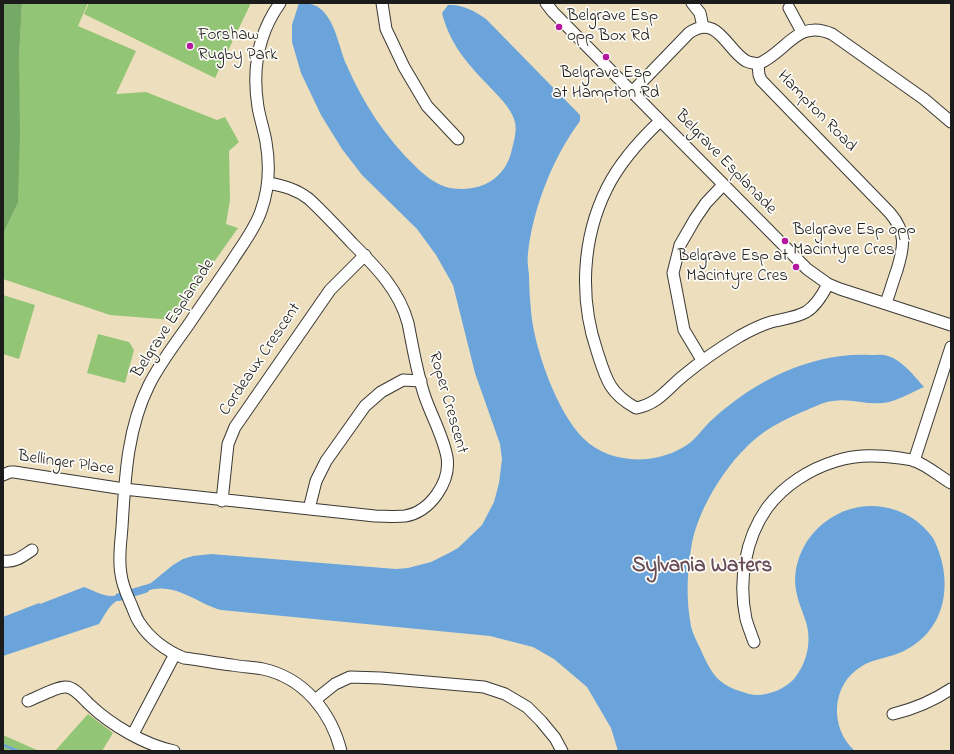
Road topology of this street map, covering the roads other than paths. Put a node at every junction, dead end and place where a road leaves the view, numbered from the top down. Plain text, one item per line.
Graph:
1 (280, 3) edge
2 (382, 3) edge
3 (546, 3) edge
4 (692, 3) edge
5 (789, 8) dead end
6 (703, 27) junction
7 (802, 32) junction
8 (758, 64) junction
9 (632, 92) junction
10 (660, 121) junction
11 (951, 122) edge
12 (458, 139) dead end
13 (268, 183) junction
14 (723, 185) junction
15 (364, 255) junction
16 (828, 284) junction
17 (886, 303) junction
18 (951, 325) edge
19 (951, 347) edge
20 (702, 360) junction
21 (421, 381) junction
22 (914, 461) junction
23 (3, 475) edge
24 (951, 483) edge
25 (124, 489) junction
26 (222, 501) junction
27 (309, 509) junction
28 (32, 550) dead end
29 (3, 561) edge
30 (754, 642) dead end
31 (175, 654) junction
32 (951, 689) edge
33 (315, 700) junction
34 (28, 701) dead end
35 (893, 714) dead end
36 (133, 734) junction
37 (174, 751) edge
38 (341, 751) edge
39 (562, 751) edge

1 - 13 street, Belgrave Esplanade
2 - 12 street
3 - 9 street, Belgrave Esplanade
4 - 6 street
5 - 7 street
6 - 8 street, Hampton Road
6 - 9 street
7 - 8 street
7 - 11 street
8 - 17 street, Hampton Road
9 - 10 street, Belgrave Esplanade
10 - 14 street, Belgrave Esplanade
10 - 20 street
13 - 15 street, Roper Crescent
13 - 25 street, Belgrave Esplanade
14 - 16 street, Belgrave Esplanade
14 - 20 street
15 - 21 street, Roper Crescent
15 - 26 street, Cordeaux Crescent
16 - 17 street, Belgrave Esplanade
16 - 20 street
17 - 18 street, Belgrave Esplanade
19 - 22 street
21 - 27 street
21 - 27 street, Roper Crescent
22 - 24 street
22 - 30 street
23 - 25 street, Bellinger Place
25 - 26 street, Roper Crescent
25 - 31 street, Belgrave Esplanade
26 - 27 street, Roper Crescent
28 - 29 street
31 - 33 street, Belgrave Esplanade
31 - 36 street
32 - 35 street
33 - 38 street, Belgrave Esplanade
33 - 39 street
34 - 36 street
36 - 37 street

